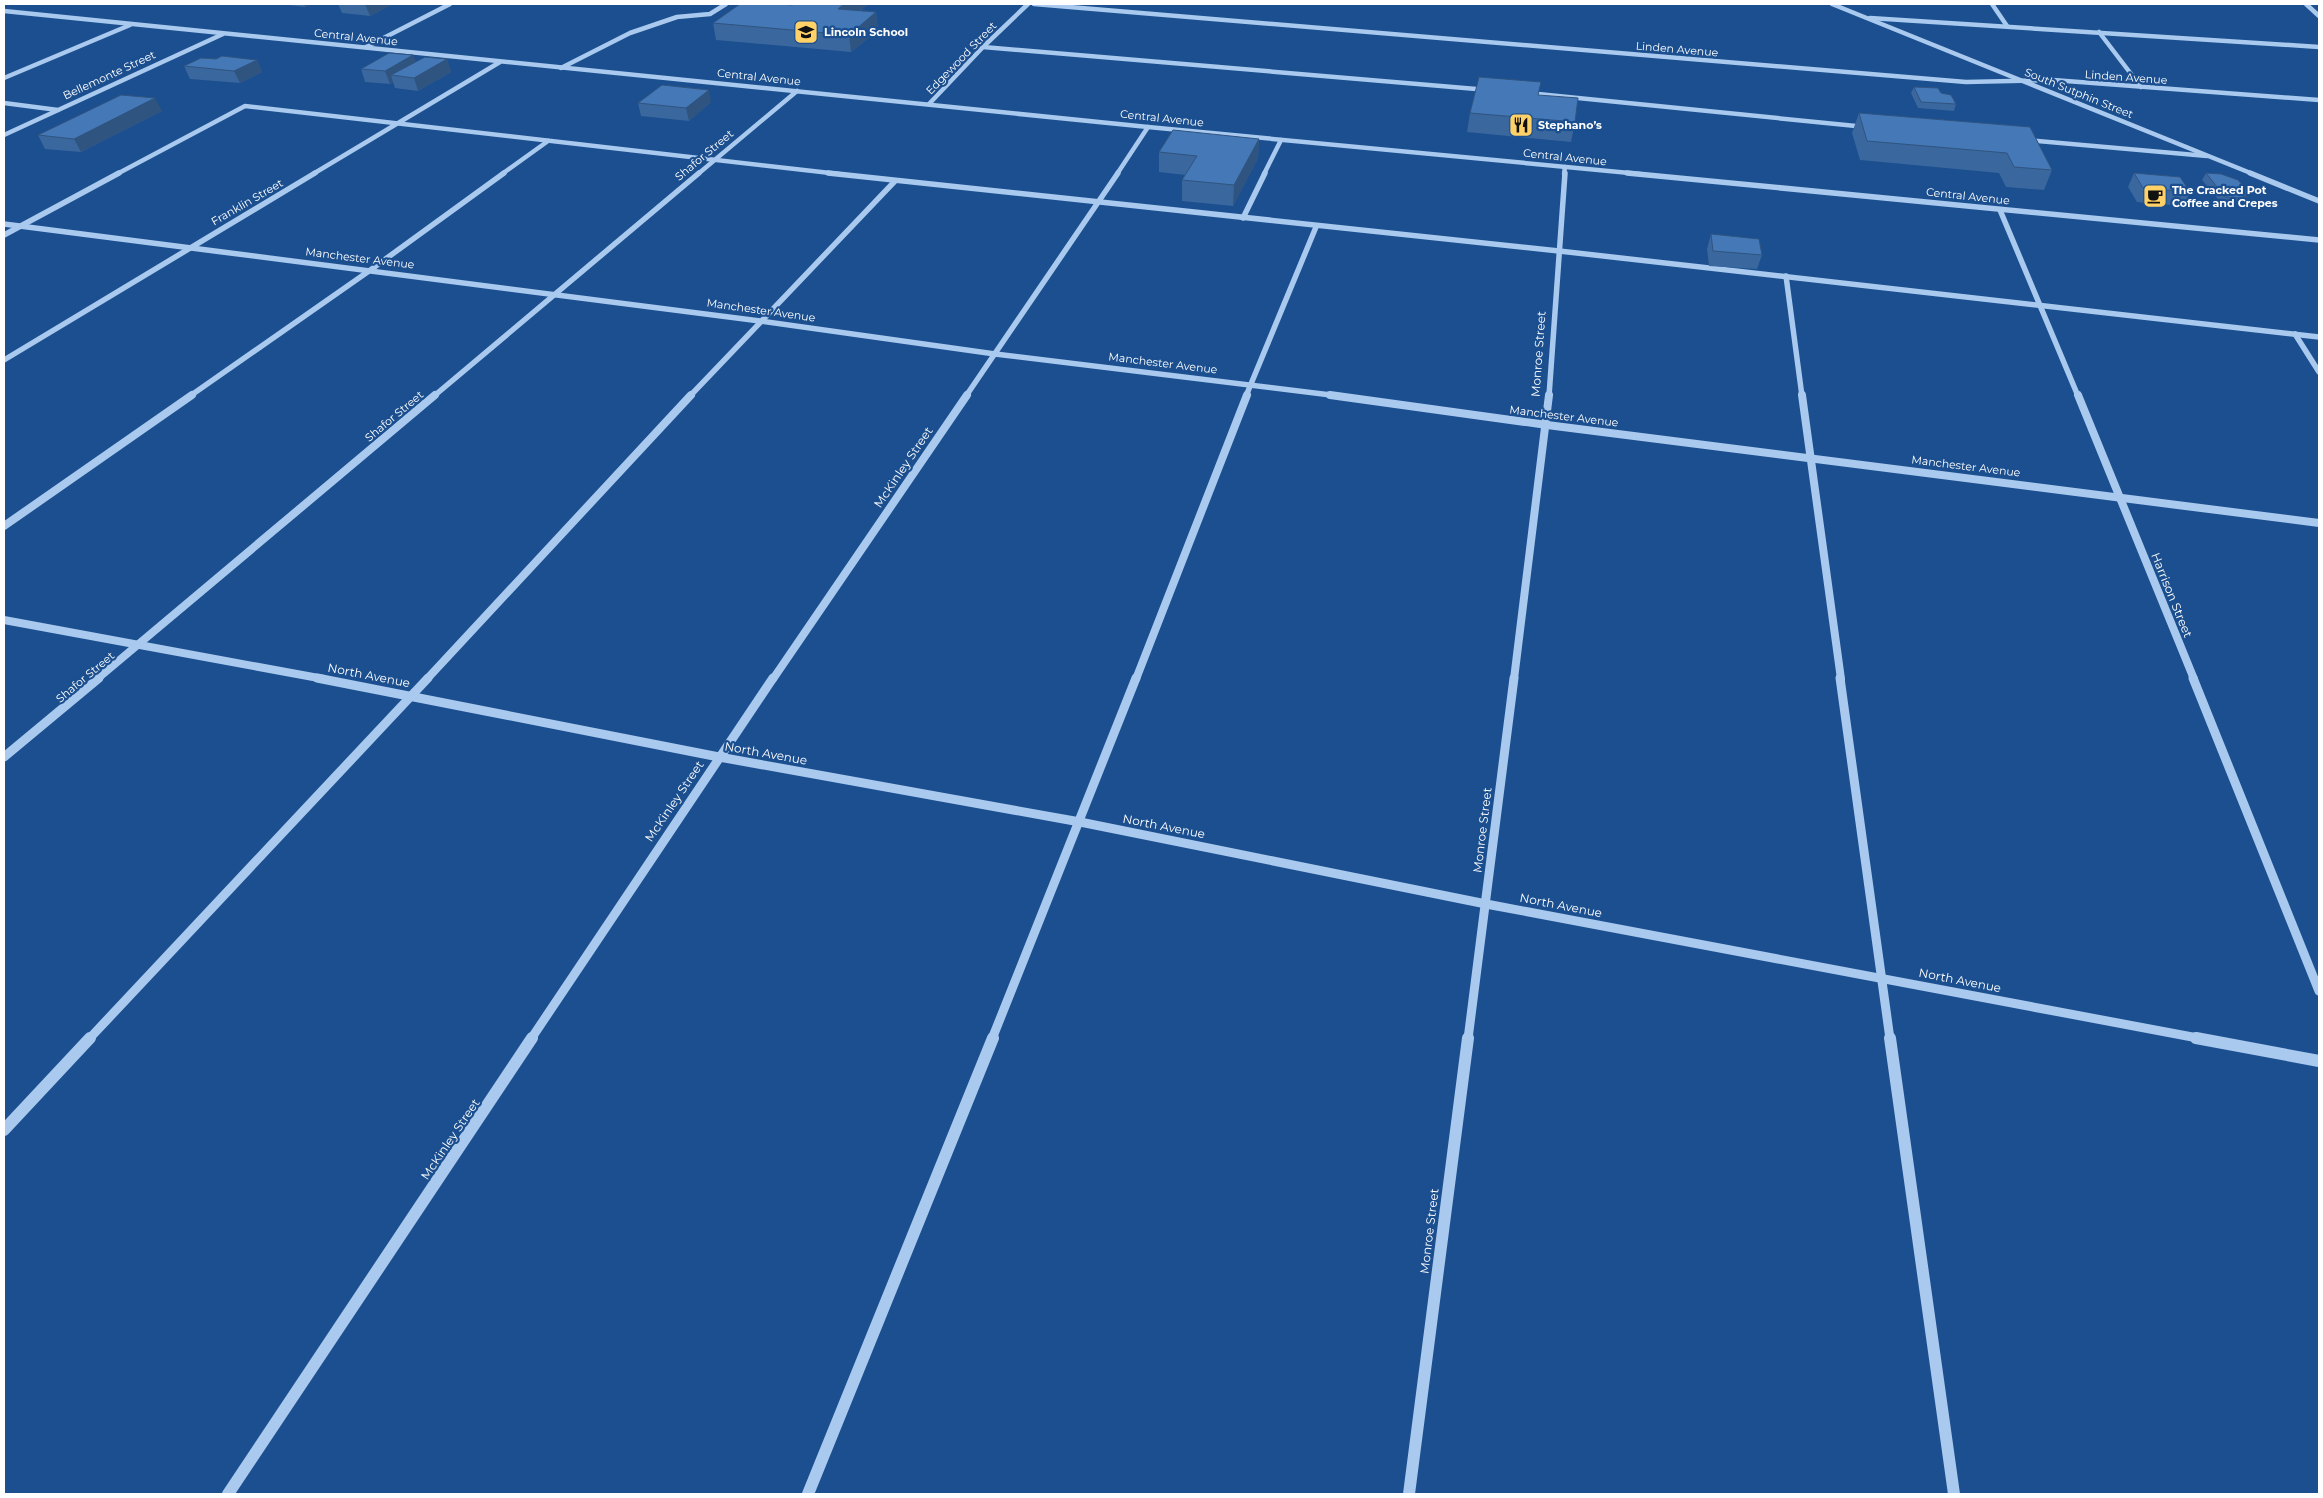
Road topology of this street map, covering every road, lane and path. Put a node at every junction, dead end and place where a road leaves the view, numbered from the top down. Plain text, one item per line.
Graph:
1 (450, 4) edge
2 (726, 4) edge
3 (1028, 4) edge
4 (1034, 4) edge
5 (1832, 4) edge
6 (1992, 4) edge
7 (2306, 4) edge
8 (4, 11) edge
9 (2319, 16) edge
10 (1861, 17) junction
11 (132, 24) junction
12 (2007, 26) junction
13 (2099, 32) junction
14 (223, 34) junction
15 (983, 47) junction
16 (2319, 47) edge
17 (364, 48) junction
18 (501, 62) junction
19 (561, 68) junction
20 (4, 78) edge
21 (2026, 81) junction
22 (2141, 87) junction
23 (1498, 90) edge
24 (797, 91) junction
25 (1526, 93) edge
26 (2317, 100) edge
27 (4, 103) edge
28 (929, 104) junction
29 (2319, 105) edge
30 (58, 110) junction
31 (400, 124) junction
32 (1148, 127) junction
33 (1871, 127) edge
34 (4, 135) edge
35 (548, 140) junction
36 (1281, 140) junction
37 (2020, 140) edge
38 (2207, 156) junction
39 (714, 160) junction
40 (1565, 167) junction
41 (895, 181) junction
42 (2319, 201) edge
43 (1099, 202) junction
44 (2000, 210) junction
45 (1243, 218) junction
46 (4, 224) edge
47 (1316, 226) junction
48 (20, 227) junction
49 (4, 235) edge
50 (2319, 240) edge
51 (189, 248) junction
52 (1559, 251) junction
53 (369, 271) junction
54 (1786, 276) junction
55 (554, 295) junction
56 (2040, 306) junction
57 (760, 321) junction
58 (2295, 334) junction
59 (2319, 337) edge
60 (995, 354) junction
61 (4, 360) edge
62 (2319, 372) edge
63 (1251, 384) junction
64 (1547, 425) junction
65 (1810, 457) junction
66 (2121, 498) junction
67 (2319, 523) edge
68 (4, 526) edge
69 (4, 620) edge
70 (140, 644) junction
71 (412, 695) junction
72 (4, 757) edge
73 (719, 757) junction
74 (1080, 822) junction
75 (1486, 904) junction
76 (1881, 977) junction
77 (2319, 991) edge
78 (2319, 1062) edge
79 (4, 1130) edge
80 (228, 1494) edge
81 (808, 1494) edge
82 (1408, 1494) edge
83 (1954, 1494) edge

1 - 17 street
2 - 19 street
3 - 15 street, Edgewood Street
4 - 21 street, Linden Avenue
5 - 10 street, South Sutphin Street
6 - 12 street
7 - 9 street
8 - 11 street, Central Avenue
10 - 12 street
10 - 21 street, South Sutphin Street
11 - 14 street, Central Avenue
11 - 20 street
12 - 13 street
13 - 16 street
13 - 22 street
14 - 17 street, Central Avenue
14 - 30 street, Bellemonte Street
15 - 23 street
15 - 28 street, Edgewood Street
17 - 18 street, Central Avenue
18 - 19 street, Central Avenue
18 - 31 street, Franklin Street
19 - 24 street, Central Avenue
21 - 22 street, Linden Avenue
21 - 38 street, South Sutphin Street
22 - 26 street, Linden Avenue
24 - 28 street, Central Avenue
24 - 39 street, Shafor Street
25 - 33 street
26 - 29 street
27 - 30 street
28 - 32 street, Central Avenue
30 - 34 street, Bellemonte Street
31 - 35 street
31 - 48 street
31 - 51 street, Franklin Street
32 - 36 street, Central Avenue
32 - 43 street, McKinley Street
35 - 39 street
35 - 53 street
36 - 40 street, Central Avenue
36 - 45 street
37 - 38 street
38 - 42 street, South Sutphin Street
39 - 41 street
39 - 55 street, Shafor Street
40 - 44 street, Central Avenue
40 - 52 street, Monroe Street
41 - 43 street
41 - 57 street
43 - 45 street
43 - 60 street, McKinley Street
44 - 50 street, Central Avenue
44 - 56 street, Harrison Street
45 - 47 street
46 - 48 street, Manchester Avenue
47 - 52 street
47 - 63 street
48 - 49 street
48 - 51 street, Manchester Avenue
51 - 53 street, Manchester Avenue
51 - 61 street, Franklin Street
52 - 54 street
52 - 64 street, Monroe Street
53 - 55 street, Manchester Avenue
53 - 68 street
54 - 56 street
54 - 65 street
55 - 57 street, Manchester Avenue
55 - 70 street, Shafor Street
56 - 58 street
56 - 66 street, Harrison Street
57 - 60 street, Manchester Avenue
57 - 71 street
58 - 59 street
58 - 62 street
60 - 63 street, Manchester Avenue
60 - 73 street, McKinley Street
63 - 64 street, Manchester Avenue
63 - 74 street
64 - 65 street, Manchester Avenue
64 - 75 street, Monroe Street
65 - 66 street, Manchester Avenue
65 - 76 street
66 - 67 street, Manchester Avenue
66 - 77 street, Harrison Street
69 - 70 street, North Avenue
70 - 71 street, North Avenue
70 - 72 street, Shafor Street
71 - 73 street, North Avenue
71 - 79 street
73 - 74 street, North Avenue
73 - 80 street, McKinley Street
74 - 75 street, North Avenue
74 - 81 street
75 - 76 street, North Avenue
75 - 82 street, Monroe Street
76 - 78 street, North Avenue
76 - 83 street

